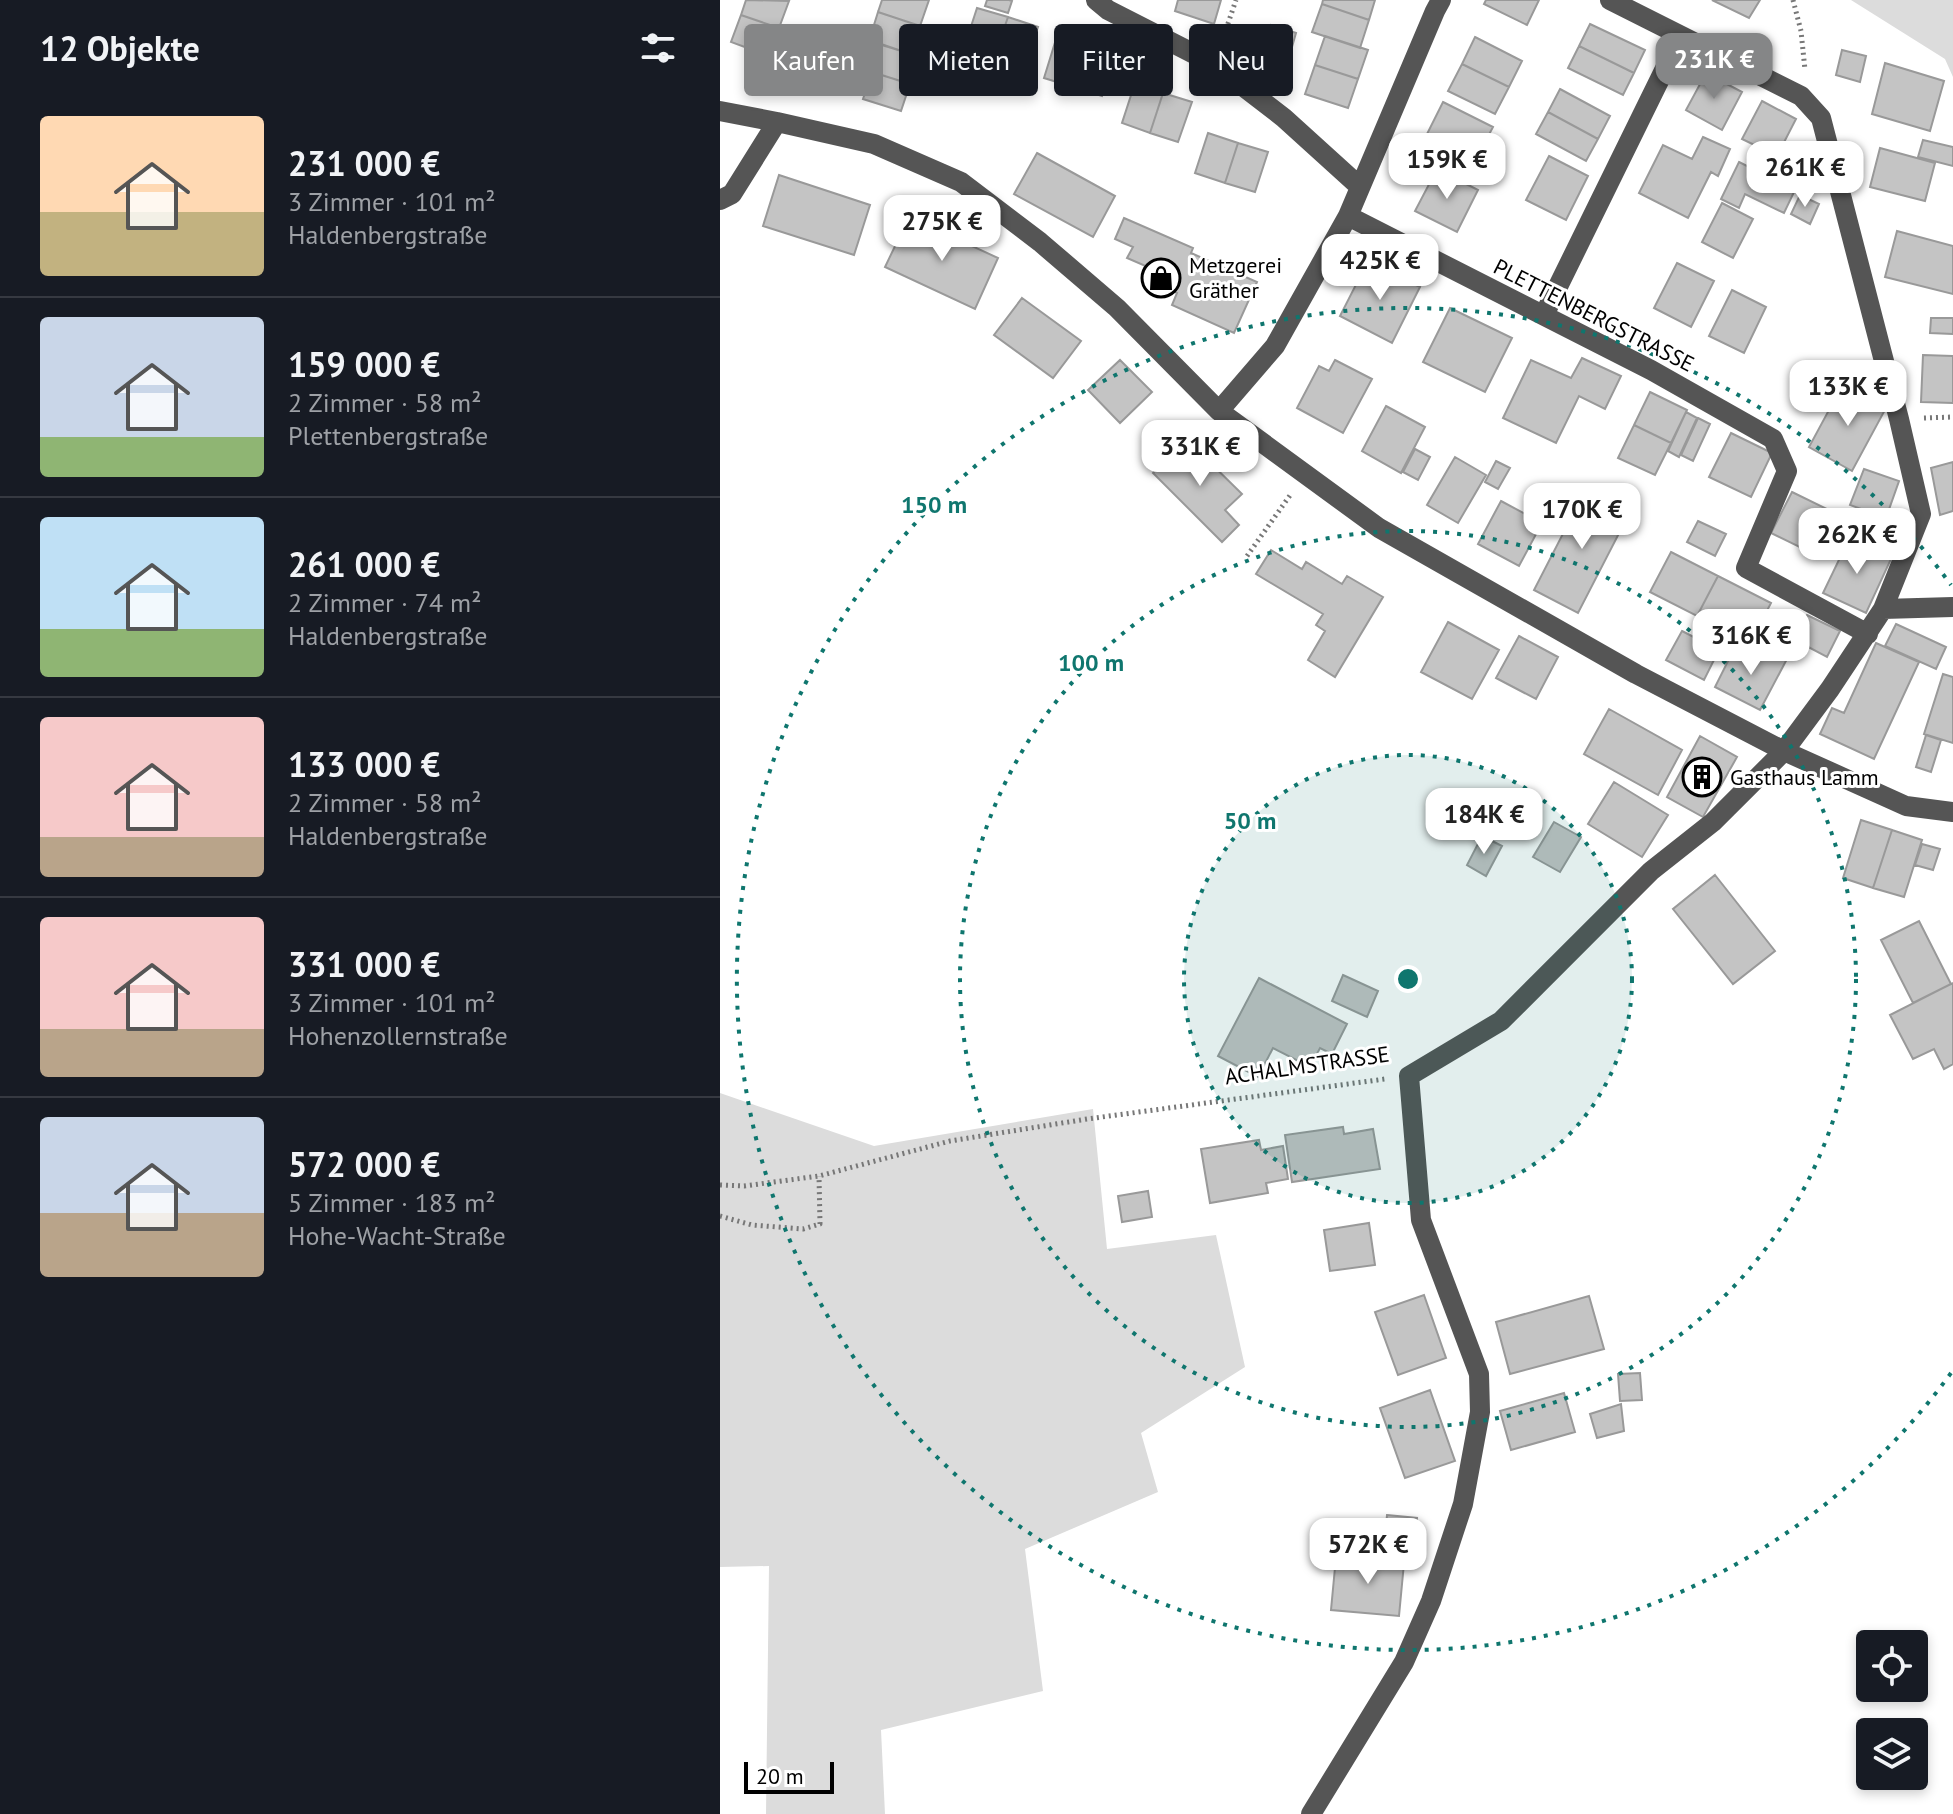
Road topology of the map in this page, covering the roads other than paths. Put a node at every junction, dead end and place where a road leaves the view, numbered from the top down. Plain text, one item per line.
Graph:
1 (1096, 0) edge
2 (1441, 0) edge
3 (1610, 0) edge
4 (1681, 36) junction
5 (720, 111) edge
6 (777, 122) junction
7 (1359, 186) junction
8 (720, 200) edge
9 (1348, 216) junction
10 (1544, 315) junction
11 (1219, 411) junction
12 (1953, 607) edge
13 (1883, 609) junction
14 (1868, 634) junction
15 (1784, 751) junction
16 (1953, 812) edge
17 (1311, 1814) edge

1 - 7 street
2 - 7 street
3 - 4 street
4 - 10 street
4 - 13 street, ACHALMSTRASSE
5 - 6 street
6 - 8 street
6 - 11 street
7 - 9 street
9 - 10 street, PLETTENBERGSTRASSE
9 - 11 street
10 - 14 street, PLETTENBERGSTRASSE
11 - 15 street
12 - 13 street
13 - 14 street, ACHALMSTRASSE
14 - 15 street, ACHALMSTRASSE
15 - 16 street
15 - 17 street, ACHALMSTRASSE

